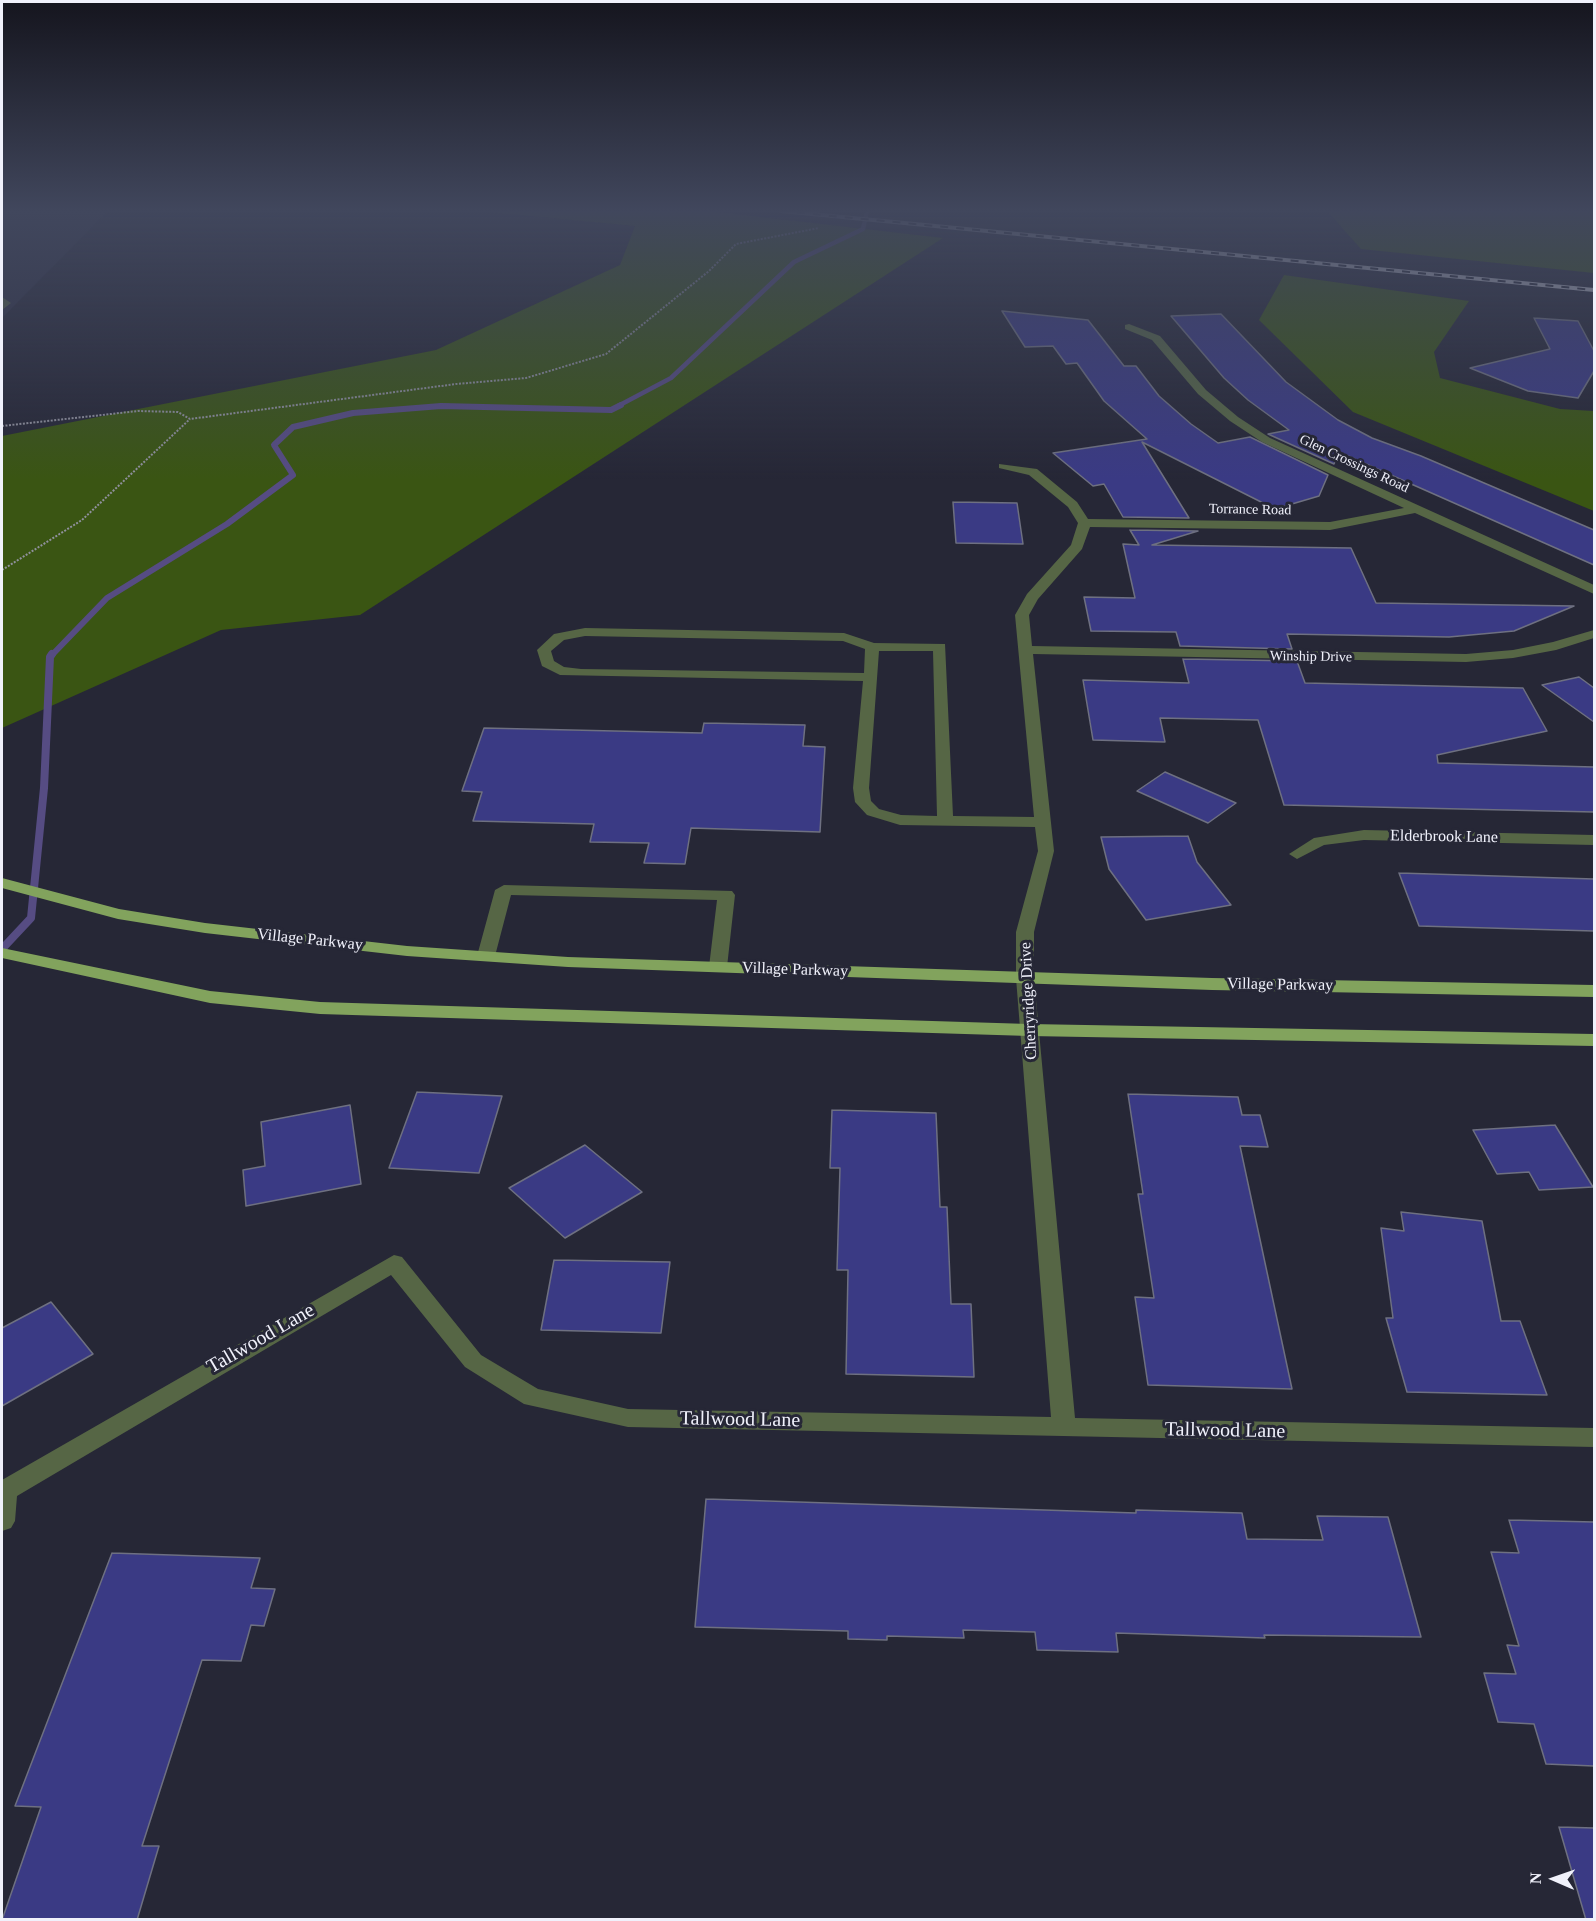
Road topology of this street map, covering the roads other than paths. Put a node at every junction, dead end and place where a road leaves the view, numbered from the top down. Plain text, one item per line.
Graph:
1 (1129, 327) dead end
2 (1003, 466) dead end
3 (1415, 509) junction
4 (1084, 523) junction
5 (1594, 591) edge
6 (1594, 634) edge
7 (872, 647) junction
8 (1024, 650) junction
9 (871, 678) junction
10 (945, 821) junction
11 (1043, 822) junction
12 (1594, 840) edge
13 (1297, 854) dead end
14 (2, 883) edge
15 (2, 953) edge
16 (486, 956) junction
17 (718, 967) junction
18 (1025, 978) junction
19 (1594, 991) edge
20 (1029, 1029) junction
21 (1594, 1040) edge
22 (1064, 1428) junction
23 (1594, 1438) edge
24 (3, 1490) edge
25 (2, 1521) edge

1 - 3 street, Glen Crossings Road
2 - 4 street
3 - 4 street, Torrance Road
3 - 5 street, Glen Crossings Road
4 - 8 street, Cherryridge Drive
6 - 8 street, Winship Drive
7 - 9 street
7 - 9 street
7 - 10 street
8 - 11 street, Cherryridge Drive
9 - 10 street
10 - 11 street
11 - 18 street, Cherryridge Drive
12 - 13 street, Elderbrook Lane
14 - 16 main road, Village Parkway
15 - 20 main road
16 - 17 main road, Village Parkway
16 - 17 street
17 - 18 main road, Village Parkway
18 - 19 main road, Village Parkway
18 - 20 street, Cherryridge Drive
20 - 21 main road
20 - 22 street, Cherryridge Drive
22 - 23 street, Tallwood Lane
22 - 24 street, Tallwood Lane
24 - 25 street

